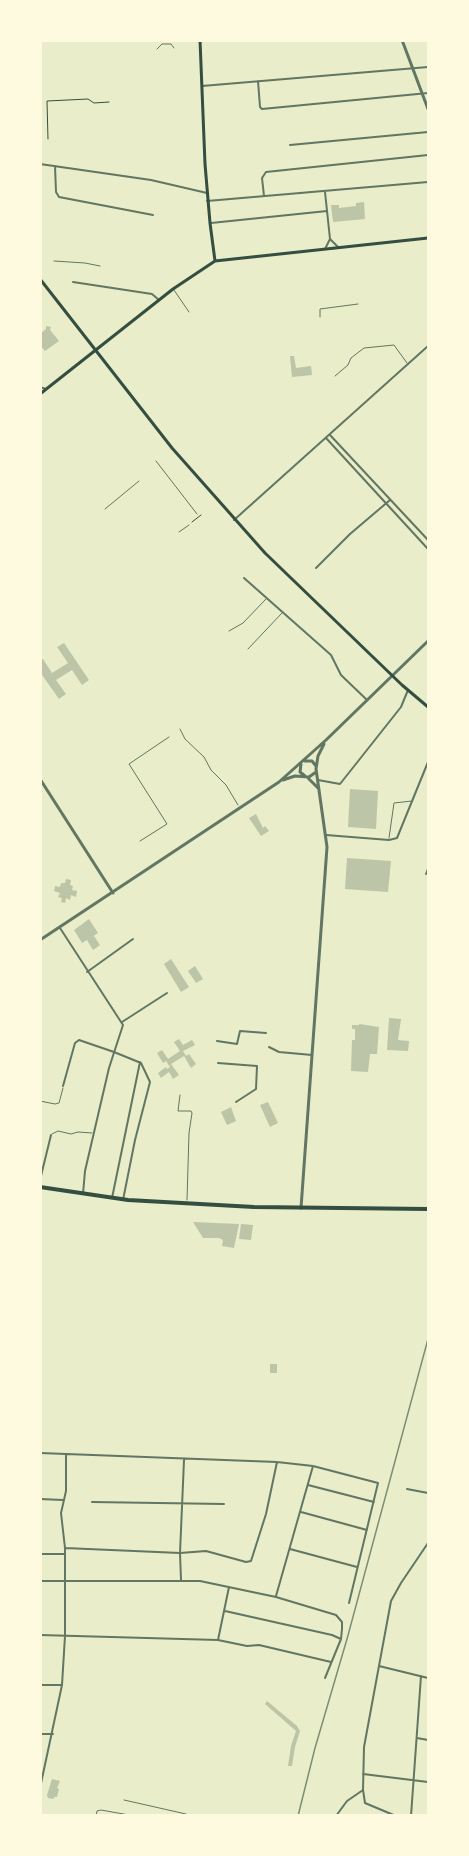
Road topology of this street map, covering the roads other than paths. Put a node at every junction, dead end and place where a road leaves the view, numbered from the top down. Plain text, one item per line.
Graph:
1 (200, 40) edge
2 (402, 40) edge
3 (174, 48) dead end
4 (157, 49) dead end
5 (429, 67) edge
6 (412, 68) junction
7 (258, 81) junction
8 (202, 86) junction
9 (429, 93) edge
10 (422, 94) junction
11 (429, 109) edge
12 (429, 132) edge
13 (290, 145) dead end
14 (429, 155) edge
15 (40, 164) edge
16 (55, 166) junction
17 (429, 182) edge
18 (325, 192) junction
19 (207, 193) junction
20 (264, 197) junction
21 (207, 201) junction
22 (327, 211) junction
23 (153, 215) dead end
24 (210, 223) junction
25 (429, 238) edge
26 (330, 239) junction
27 (338, 247) junction
28 (325, 249) junction
29 (54, 261) dead end
30 (215, 261) junction
31 (100, 266) dead end
32 (40, 279) edge
33 (74, 282) dead end
34 (173, 289) junction
35 (159, 300) junction
36 (358, 304) dead end
37 (189, 312) dead end
38 (320, 317) dead end
39 (429, 346) edge
40 (96, 350) junction
41 (408, 364) junction
42 (335, 376) dead end
43 (40, 387) edge
44 (46, 389) junction
45 (40, 394) edge
46 (330, 434) junction
47 (326, 438) junction
48 (156, 461) dead end
49 (139, 482) dead end
50 (390, 500) junction
51 (386, 503) junction
52 (105, 508) dead end
53 (197, 514) dead end
54 (234, 520) junction
55 (189, 525) road end
56 (179, 532) dead end
57 (429, 540) edge
58 (429, 549) edge
59 (316, 567) dead end
60 (244, 578) dead end
61 (267, 598) junction
62 (283, 612) junction
63 (229, 631) dead end
64 (429, 641) edge
65 (248, 649) dead end
66 (393, 675) junction
67 (408, 690) junction
68 (367, 700) junction
69 (429, 707) edge
70 (180, 729) dead end
71 (170, 737) dead end
72 (326, 740) junction
73 (302, 762) junction
74 (429, 762) edge
75 (316, 768) junction
76 (306, 777) junction
77 (40, 779) edge
78 (318, 780) junction
79 (279, 782) junction
80 (320, 791) junction
81 (412, 801) junction
82 (240, 809) junction
83 (326, 835) junction
84 (389, 840) junction
85 (140, 841) dead end
86 (429, 869) edge
87 (426, 874) dead end
88 (113, 893) junction
89 (60, 928) junction
90 (133, 939) dead end
91 (40, 940) edge
92 (87, 972) junction
93 (167, 993) dead end
94 (122, 1022) junction
95 (266, 1033) dead end
96 (217, 1041) dead end
97 (269, 1047) dead end
98 (114, 1052) junction
99 (312, 1054) junction
100 (140, 1062) junction
101 (218, 1063) dead end
102 (63, 1086) joint
103 (180, 1095) dead end
104 (40, 1101) edge
105 (236, 1102) dead end
106 (94, 1134) junction
107 (51, 1135) joint
108 (40, 1180) edge
109 (40, 1187) edge
110 (83, 1194) junction
111 (112, 1198) junction
112 (123, 1200) junction
113 (187, 1203) junction
114 (301, 1208) junction
115 (429, 1209) edge
116 (40, 1453) edge
117 (66, 1454) junction
118 (184, 1459) junction
119 (277, 1462) junction
120 (313, 1466) junction
121 (308, 1485) junction
122 (407, 1489) dead end
123 (429, 1493) edge
124 (40, 1499) edge
125 (63, 1500) junction
126 (92, 1502) dead end
127 (374, 1502) junction
128 (183, 1503) junction
129 (225, 1504) dead end
130 (301, 1512) junction
131 (367, 1530) junction
132 (429, 1543) edge
133 (65, 1548) junction
134 (291, 1549) junction
135 (180, 1553) junction
136 (40, 1554) edge
137 (65, 1554) junction
138 (357, 1567) junction
139 (181, 1580) junction
140 (40, 1581) edge
141 (65, 1581) junction
142 (229, 1587) junction
143 (276, 1597) junction
144 (349, 1603) dead end
145 (225, 1611) junction
146 (40, 1635) edge
147 (65, 1636) junction
148 (340, 1639) junction
149 (218, 1640) junction
150 (331, 1662) junction
151 (379, 1666) junction
152 (422, 1676) junction
153 (325, 1678) dead end
154 (429, 1678) edge
155 (40, 1685) edge
156 (63, 1685) junction
157 (40, 1734) edge
158 (53, 1734) junction
159 (417, 1738) junction
160 (429, 1740) edge
161 (363, 1774) junction
162 (414, 1779) junction
163 (429, 1782) edge
164 (40, 1788) edge
165 (363, 1790) junction
166 (124, 1800) dead end
167 (186, 1814) edge
168 (96, 1815) edge
169 (129, 1815) edge
170 (336, 1815) edge
171 (396, 1815) edge
172 (411, 1815) edge

1 - 8 main road
2 - 6 street
3 - 4 lane
5 - 6 street
6 - 7 street
6 - 10 street
7 - 8 street
7 - 10 street
8 - 19 main road
9 - 10 street
10 - 11 street
12 - 13 street
14 - 20 street
15 - 16 street
16 - 19 street
16 - 23 street
17 - 18 street
18 - 20 street
18 - 22 street
19 - 21 main road
20 - 21 street
21 - 24 main road
22 - 24 street
22 - 26 street
24 - 30 main road
25 - 27 main road
26 - 27 street
26 - 28 street
27 - 28 main road
28 - 30 main road
29 - 31 lane
30 - 34 main road
32 - 40 main road
33 - 35 street
34 - 35 main road
34 - 37 lane
35 - 40 main road
36 - 38 lane
39 - 41 street
40 - 44 main road
40 - 54 main road
41 - 42 lane
41 - 46 street
43 - 44 street
44 - 45 main road
46 - 47 street
46 - 50 street
47 - 51 street
47 - 54 street
48 - 53 lane
49 - 52 lane
50 - 51 street
50 - 57 street
51 - 58 street
51 - 59 street
54 - 66 main road
55 - 56 lane
60 - 61 street
61 - 62 street
61 - 63 lane
62 - 65 lane
62 - 68 street
64 - 66 street
66 - 67 main road
66 - 68 street
67 - 69 main road
67 - 78 street
68 - 72 street
70 - 82 lane
71 - 85 lane
72 - 73 street
72 - 75 street
73 - 75 street
73 - 76 street
73 - 79 street
74 - 81 street
75 - 76 street
75 - 78 street
76 - 79 street
76 - 80 street
77 - 88 street
78 - 80 street
79 - 82 street
80 - 83 street
81 - 84 street
81 - 84 lane
82 - 88 street
83 - 84 street
83 - 99 street
86 - 87 street
88 - 89 street
89 - 91 street
89 - 92 street
90 - 92 street
92 - 94 street
93 - 94 street
94 - 98 street
95 - 96 street
97 - 99 street
98 - 100 street
98 - 102 street
98 - 106 street
99 - 114 street
100 - 111 street
100 - 112 street
101 - 105 street
102 - 104 lane
103 - 113 lane
106 - 107 lane
106 - 110 street
107 - 108 street
109 - 110 main road
110 - 111 main road
111 - 112 main road
112 - 113 main road
113 - 114 main road
114 - 115 main road
116 - 117 street
117 - 118 street
117 - 125 street
118 - 119 street
118 - 128 street
119 - 120 street
119 - 135 street
120 - 121 street
120 - 127 street
121 - 127 street
121 - 130 street
122 - 123 street
124 - 125 street
125 - 133 street
126 - 128 street
127 - 131 street
128 - 129 street
128 - 135 street
130 - 131 street
130 - 134 street
131 - 138 street
132 - 151 street
133 - 135 street
133 - 137 street
134 - 138 street
134 - 143 street
135 - 139 street
136 - 137 street
137 - 141 street
138 - 144 street
139 - 141 street
139 - 142 street
140 - 141 street
141 - 147 street
142 - 143 street
142 - 145 street
143 - 148 street
145 - 148 street
145 - 149 street
146 - 147 street
147 - 149 street
147 - 156 street
148 - 150 street
149 - 150 street
150 - 153 street
151 - 152 street
151 - 161 street
152 - 154 street
152 - 159 street
155 - 156 street
156 - 158 street
157 - 158 street
158 - 164 street
159 - 160 street
159 - 162 street
161 - 162 street
161 - 165 street
162 - 163 street
162 - 172 street
165 - 170 street
165 - 171 street
166 - 167 lane
168 - 169 lane

